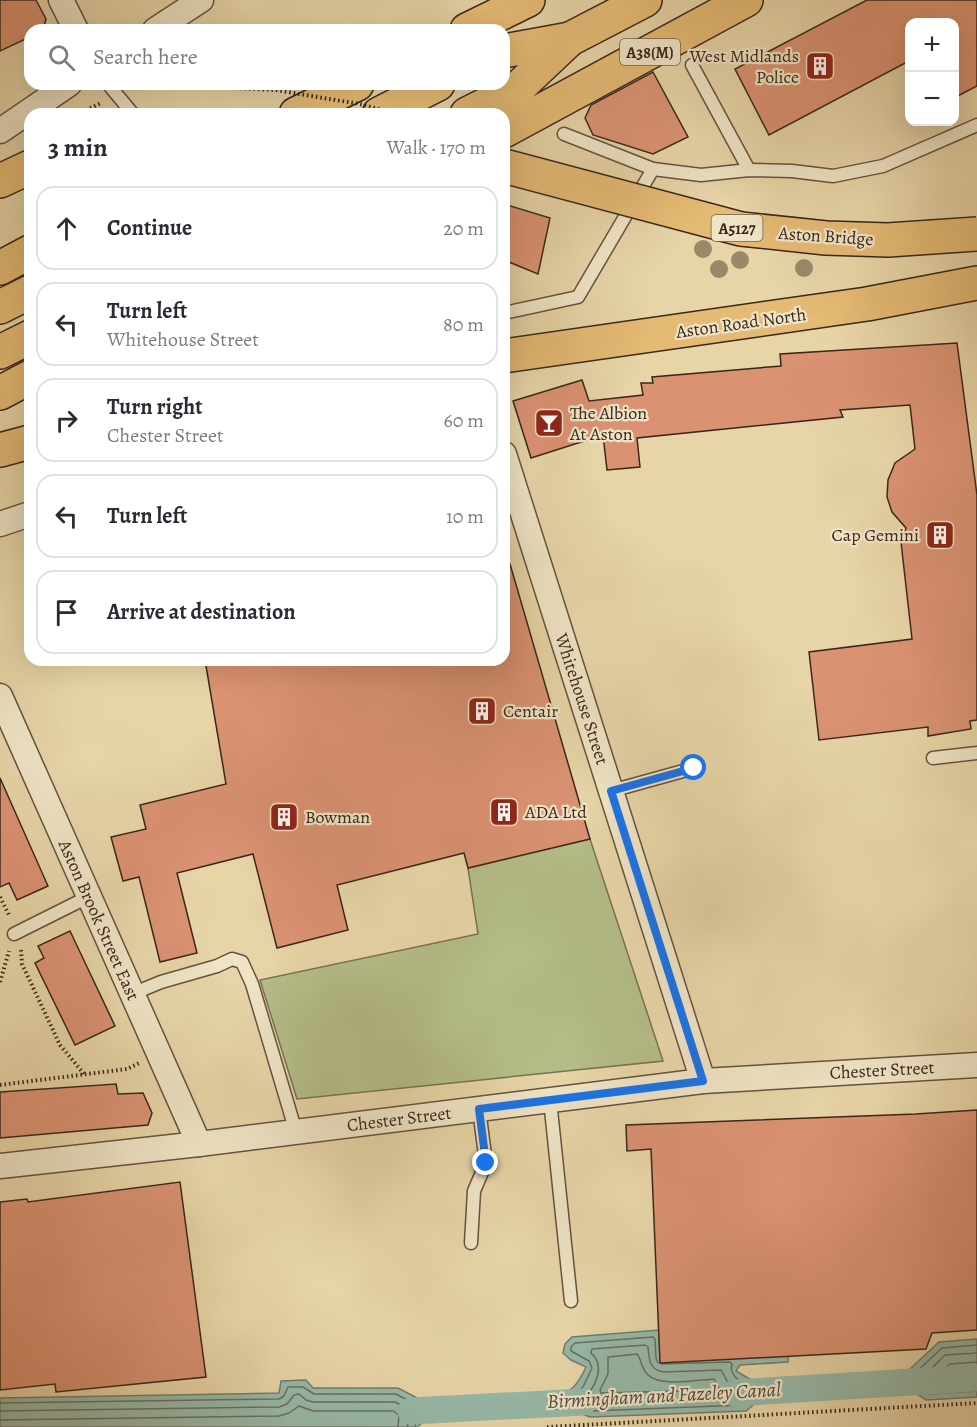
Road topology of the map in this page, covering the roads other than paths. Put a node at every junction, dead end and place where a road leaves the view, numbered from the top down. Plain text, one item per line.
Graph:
1 (61, 0) edge
2 (201, 0) edge
3 (528, 0) edge
4 (645, 0) edge
5 (746, 0) edge
6 (73, 24) edge
7 (164, 24) edge
8 (479, 24) edge
9 (570, 39) junction
10 (510, 50) edge
11 (692, 64) dead end
12 (60, 90) edge
13 (113, 90) edge
14 (345, 90) edge
15 (426, 90) edge
16 (33, 108) edge
17 (128, 108) edge
18 (308, 108) edge
19 (392, 108) edge
20 (479, 108) edge
21 (24, 114) edge
22 (977, 125) edge
23 (510, 128) edge
24 (0, 130) edge
25 (564, 134) dead end
26 (510, 168) edge
27 (654, 169) junction
28 (24, 170) edge
29 (749, 170) junction
30 (0, 181) edge
31 (977, 234) edge
32 (24, 255) edge
33 (0, 268) edge
34 (977, 283) edge
35 (24, 295) edge
36 (0, 307) edge
37 (510, 312) edge
38 (24, 340) edge
39 (0, 352) edge
40 (510, 355) edge
41 (24, 380) edge
42 (0, 393) edge
43 (24, 444) edge
44 (0, 450) edge
45 (510, 473) edge
46 (24, 516) edge
47 (0, 524) edge
48 (0, 696) edge
49 (977, 753) edge
50 (933, 758) dead end
51 (694, 768) dead end
52 (611, 791) junction
53 (88, 897) junction
54 (14, 934) road end
55 (132, 994) junction
56 (977, 1065) edge
57 (703, 1081) junction
58 (550, 1100) junction
59 (479, 1109) junction
60 (296, 1132) junction
61 (198, 1144) junction
62 (0, 1166) edge
63 (471, 1243) dead end
64 (571, 1301) dead end

1 - 6 street
2 - 7 street
3 - 8 main road
4 - 9 main road, A38(M)
5 - 23 main road, A38(M)
9 - 10 main road, A38(M)
9 - 20 main road, A38(M)
11 - 29 lane
12 - 16 street
13 - 17 lane
14 - 18 main road
15 - 19 main road
21 - 24 street
22 - 29 lane
25 - 27 lane
26 - 31 main road, Aston Bridge / A5127, bridge
27 - 29 lane
27 - 37 lane
28 - 30 main road
32 - 33 main road
34 - 40 main road, Aston Road North
35 - 36 main road
38 - 39 main road
41 - 42 main road
43 - 44 main road
45 - 52 street, Whitehouse Street
46 - 47 street
48 - 53 street, Aston Brook Street East
49 - 50 lane
51 - 52 lane
52 - 57 street, Whitehouse Street
53 - 54 lane
53 - 55 street, Aston Brook Street East
55 - 60 lane
55 - 61 street, Aston Brook Street East
56 - 57 street, Chester Street
57 - 58 street, Chester Street
58 - 59 street, Chester Street
58 - 64 lane
59 - 60 street, Chester Street
59 - 63 lane
60 - 61 street, Chester Street
61 - 62 street, Chester Street

